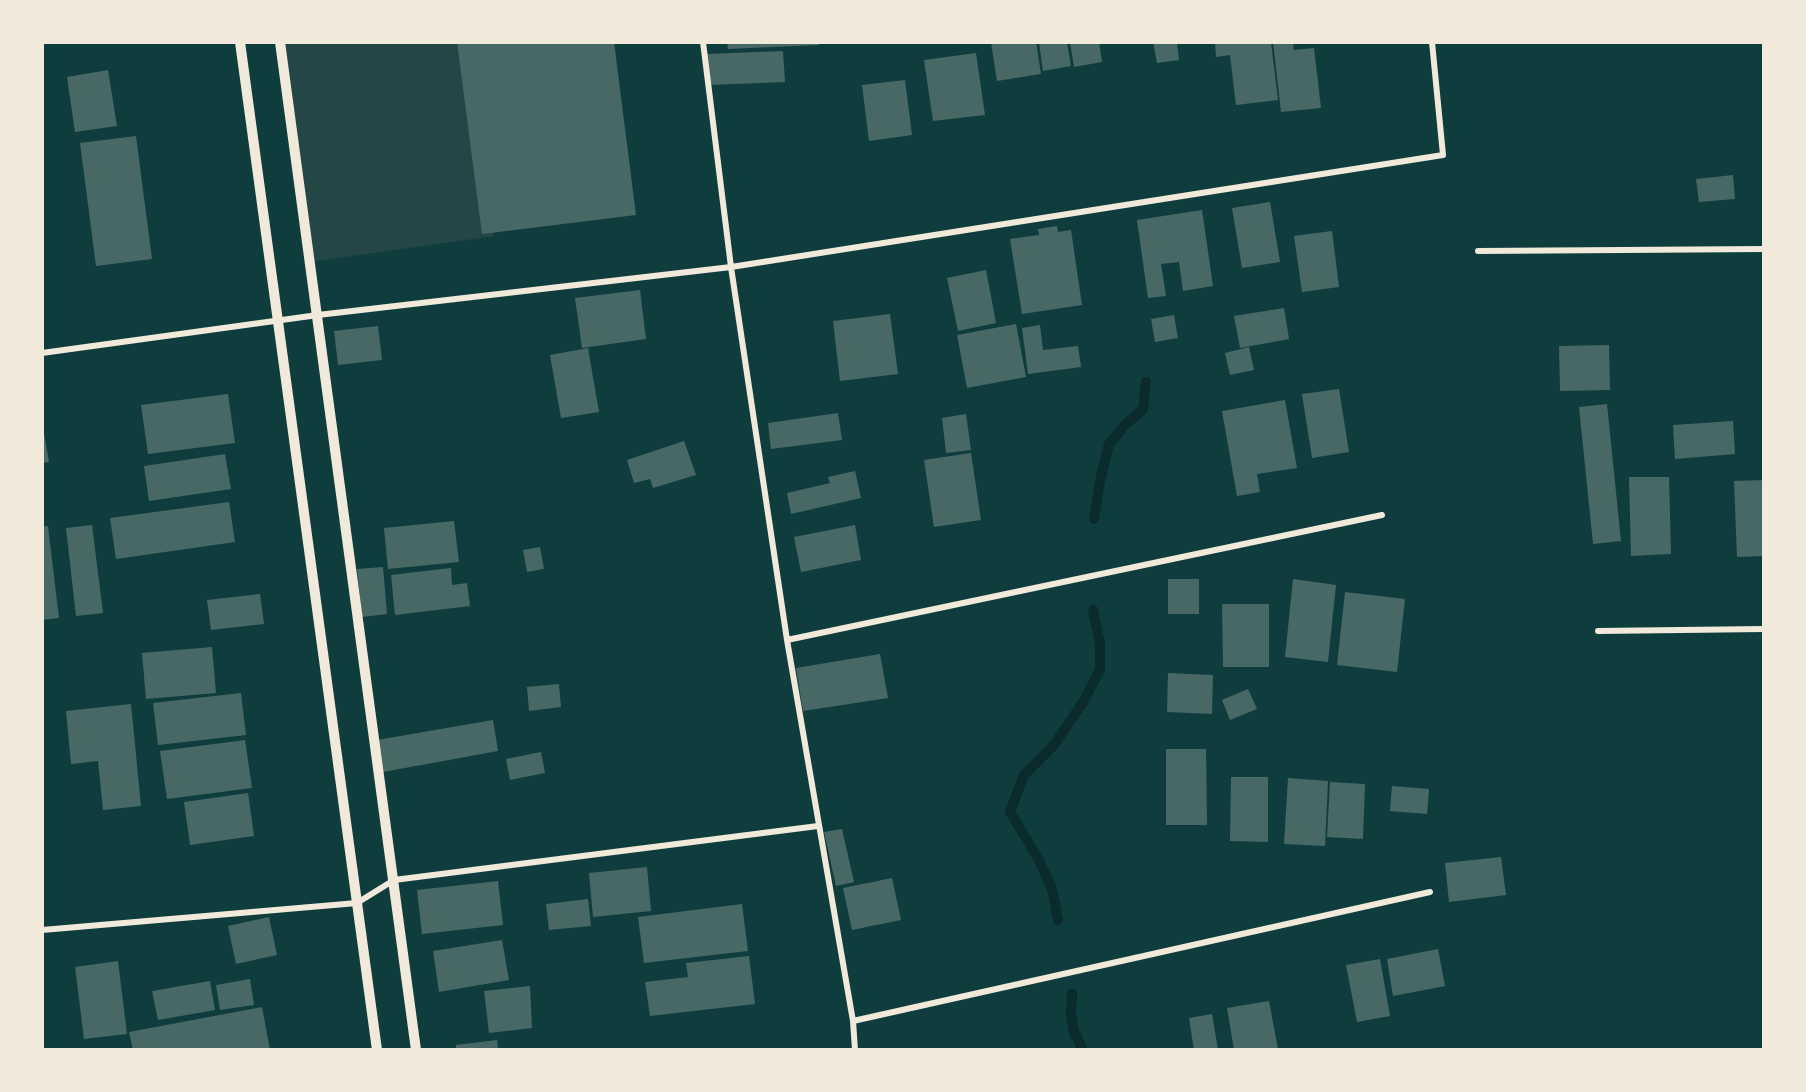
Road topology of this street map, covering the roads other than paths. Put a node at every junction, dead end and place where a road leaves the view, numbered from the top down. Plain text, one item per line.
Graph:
1 (240, 42) edge
2 (280, 42) edge
3 (703, 42) edge
4 (1432, 42) edge
5 (1764, 249) edge
6 (1478, 251) dead end
7 (730, 267) junction
8 (318, 315) junction
9 (279, 321) junction
10 (42, 354) edge
11 (1382, 515) dead end
12 (1764, 629) edge
13 (1598, 631) dead end
14 (787, 640) junction
15 (818, 826) junction
16 (394, 880) junction
17 (1430, 892) dead end
18 (357, 903) junction
19 (42, 930) edge
20 (853, 1021) junction
21 (377, 1050) edge
22 (416, 1050) edge
23 (855, 1050) edge

1 - 9 street
2 - 8 street
3 - 7 street
4 - 7 street
5 - 6 street
7 - 8 street
7 - 14 street
8 - 9 street
8 - 16 street
9 - 10 street
9 - 18 street
11 - 14 street
12 - 13 street
14 - 15 street
15 - 16 street
15 - 20 street
16 - 18 street
16 - 22 street
17 - 20 street
18 - 19 street
18 - 21 street
20 - 23 street

